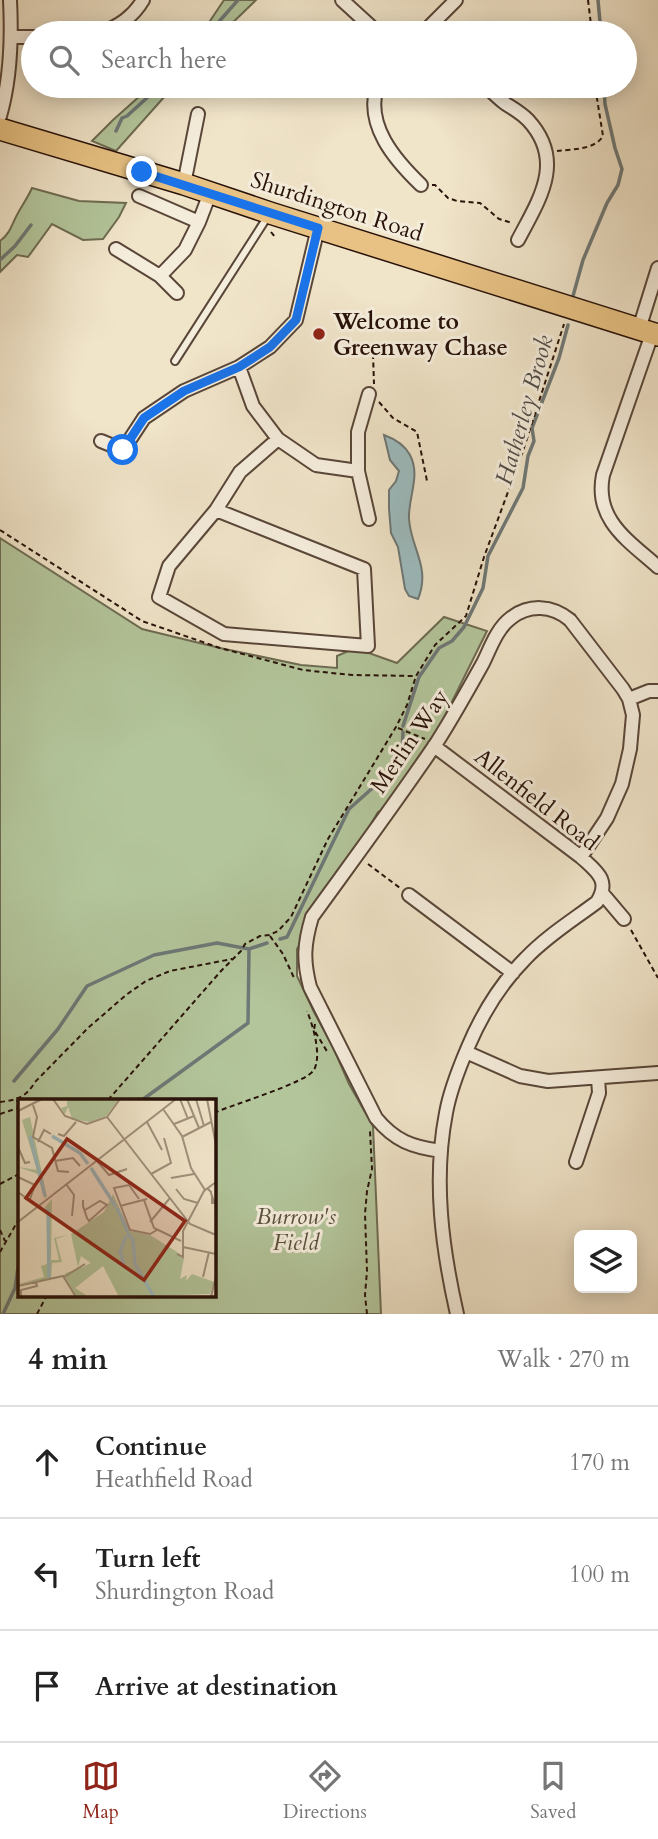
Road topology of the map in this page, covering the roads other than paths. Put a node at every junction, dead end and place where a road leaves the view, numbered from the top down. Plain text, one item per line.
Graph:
1 (9, 0) edge
2 (143, 0) edge
3 (342, 0) edge
4 (456, 0) edge
5 (124, 21) edge
6 (365, 21) edge
7 (437, 21) edge
8 (12, 37) junction
9 (21, 37) edge
10 (3, 93) edge
11 (374, 98) edge
12 (499, 98) edge
13 (198, 114) dead end
14 (0, 116) edge
15 (0, 130) edge
16 (184, 184) junction
17 (421, 185) road end
18 (209, 193) junction
19 (139, 196) dead end
20 (270, 213) junction
21 (199, 222) junction
22 (318, 228) junction
23 (518, 240) dead end
24 (116, 249) dead end
25 (658, 268) edge
26 (160, 276) junction
27 (177, 293) dead end
28 (649, 333) edge
29 (174, 361) dead end
30 (239, 367) junction
31 (373, 393) road end
32 (278, 439) junction
33 (100, 441) dead end
34 (358, 471) junction
35 (216, 510) junction
36 (369, 519) dead end
37 (658, 567) edge
38 (658, 691) edge
39 (629, 699) junction
40 (435, 744) junction
41 (581, 857) junction
42 (602, 893) junction
43 (409, 895) road end
44 (624, 919) road end
45 (513, 973) junction
46 (466, 1052) junction
47 (658, 1073) edge
48 (598, 1079) junction
49 (441, 1151) junction
50 (576, 1162) dead end
51 (457, 1314) edge

1 - 8 street
2 - 5 street
3 - 6 street
4 - 7 street
8 - 9 street
8 - 10 street
10 - 14 street
11 - 17 street
12 - 23 street
13 - 16 street
15 - 16 main road, Shurdington Road
16 - 18 main road, Shurdington Road
18 - 20 main road, Shurdington Road
18 - 21 street
19 - 21 street
20 - 22 main road, Shurdington Road
20 - 29 lane
21 - 26 street
22 - 28 main road, Shurdington Road
22 - 30 street
24 - 26 street
25 - 28 street
26 - 27 street
28 - 37 street
30 - 32 street
30 - 33 street
31 - 34 street
32 - 34 street
32 - 35 street
34 - 36 street
35 - 35 street
38 - 39 street
39 - 40 street, Merlin Way
39 - 41 street
40 - 41 street, Allenfield Road
40 - 49 street, Merlin Way
41 - 42 street, Allenfield Road
42 - 44 street, Allenfield Road
42 - 45 street
43 - 45 street
45 - 46 street
46 - 48 street
46 - 49 street
47 - 48 street
48 - 50 street
49 - 51 street

